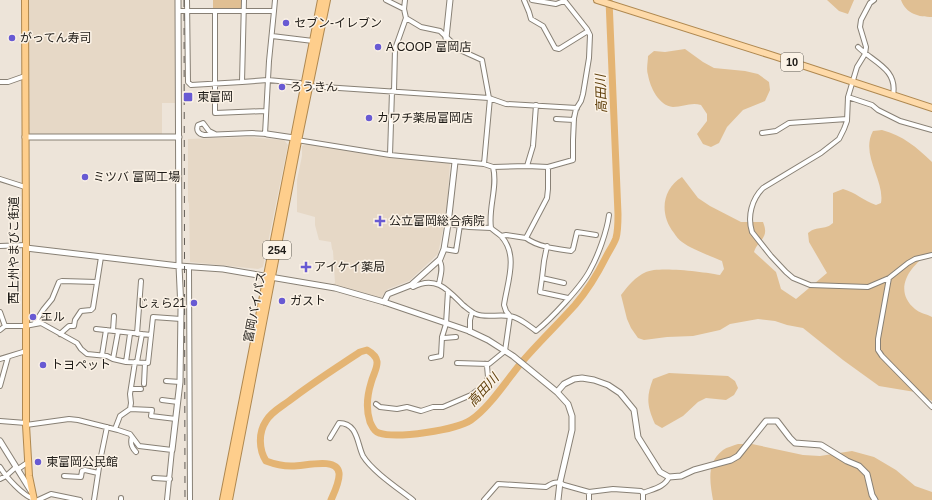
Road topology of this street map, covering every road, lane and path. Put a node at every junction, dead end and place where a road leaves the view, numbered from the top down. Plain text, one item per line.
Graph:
1 (25, 0) edge
2 (178, 0) edge
3 (187, 0) edge
4 (244, 0) edge
5 (275, 0) edge
6 (321, 0) edge
7 (327, 0) edge
8 (386, 0) edge
9 (405, 0) edge
10 (450, 0) edge
11 (524, 0) edge
12 (532, 0) edge
13 (564, 0) edge
14 (597, 0) edge
15 (874, 0) edge
16 (404, 9) junction
17 (244, 10) junction
18 (178, 11) junction
19 (188, 11) junction
20 (274, 11) junction
21 (215, 12) junction
22 (406, 18) junction
23 (588, 31) junction
24 (272, 36) junction
25 (446, 38) junction
26 (313, 41) junction
27 (858, 47) dead end
28 (865, 54) junction
29 (25, 76) junction
30 (268, 80) junction
31 (0, 82) edge
32 (242, 82) junction
33 (853, 82) junction
34 (215, 83) junction
35 (300, 83) dead end
36 (310, 86) junction
37 (393, 91) junction
38 (893, 95) junction
39 (848, 97) junction
40 (489, 98) junction
41 (536, 105) junction
42 (578, 108) junction
43 (932, 108) edge
44 (265, 111) junction
45 (556, 119) dead end
46 (574, 120) junction
47 (847, 120) junction
48 (932, 130) edge
49 (762, 133) dead end
50 (215, 134) dead end
51 (266, 134) junction
52 (25, 137) junction
53 (179, 137) junction
54 (296, 139) junction
55 (390, 155) junction
56 (455, 162) junction
57 (484, 164) junction
58 (493, 166) junction
59 (527, 166) junction
60 (548, 167) junction
61 (0, 179) edge
62 (25, 187) junction
63 (609, 214) dead end
64 (448, 224) junction
65 (460, 225) junction
66 (491, 228) junction
67 (596, 235) dead end
68 (500, 236) junction
69 (526, 238) junction
70 (0, 246) edge
71 (26, 246) junction
72 (547, 246) junction
73 (444, 249) junction
74 (932, 255) edge
75 (101, 257) junction
76 (438, 260) junction
77 (179, 266) junction
78 (189, 267) junction
79 (270, 276) junction
80 (542, 278) junction
81 (889, 278) junction
82 (141, 281) dead end
83 (98, 282) junction
84 (564, 283) dead end
85 (410, 284) junction
86 (439, 284) junction
87 (448, 291) junction
88 (568, 298) junction
89 (384, 302) junction
90 (0, 312) edge
91 (472, 312) junction
92 (114, 316) dead end
93 (510, 316) junction
94 (47, 318) dead end
95 (181, 319) junction
96 (36, 324) junction
97 (446, 324) junction
98 (5, 326) junction
99 (25, 326) junction
100 (96, 329) dead end
101 (0, 330) edge
102 (106, 330) junction
103 (115, 331) junction
104 (470, 332) junction
105 (60, 334) junction
106 (130, 334) junction
107 (139, 334) junction
108 (151, 335) junction
109 (442, 337) junction
110 (456, 337) dead end
111 (26, 351) junction
112 (505, 351) junction
113 (102, 355) junction
114 (8, 357) junction
115 (431, 358) dead end
116 (0, 359) edge
117 (114, 359) junction
118 (126, 362) junction
119 (136, 362) junction
120 (145, 363) junction
121 (456, 363) dead end
122 (485, 364) junction
123 (166, 381) dead end
124 (180, 382) junction
125 (144, 384) dead end
126 (0, 386) edge
127 (131, 389) junction
128 (141, 389) dead end
129 (557, 392) junction
130 (162, 400) dead end
131 (178, 402) junction
132 (376, 404) dead end
133 (932, 407) edge
134 (130, 409) junction
135 (176, 419) junction
136 (0, 421) edge
137 (26, 424) junction
138 (108, 428) junction
139 (116, 429) junction
140 (132, 437) junction
141 (330, 438) dead end
142 (0, 442) edge
143 (172, 450) junction
144 (136, 452) dead end
145 (27, 463) junction
146 (0, 468) edge
147 (17, 468) junction
148 (98, 473) junction
149 (6, 476) junction
150 (64, 476) dead end
151 (670, 477) junction
152 (154, 478) dead end
153 (0, 479) edge
154 (170, 479) junction
155 (560, 482) junction
156 (590, 492) junction
157 (643, 493) junction
158 (82, 494) dead end
159 (35, 498) edge
160 (80, 500) edge
161 (94, 500) edge
162 (167, 500) edge
163 (190, 500) edge
164 (223, 500) edge
165 (229, 500) edge
166 (413, 500) edge
167 (484, 500) edge
168 (558, 500) edge
169 (589, 500) edge
170 (644, 500) edge
171 (876, 500) edge

1 - 29 highway, 西上州やまびこ街道
2 - 18 street
3 - 19 street
4 - 17 street
5 - 20 street
6 - 26 highway, 富岡バイパス / 254
7 - 36 highway, 富岡バイパス / 254
8 - 16 street
9 - 16 street
10 - 25 street
11 - 23 street
12 - 13 street
13 - 23 street
14 - 33 main road, 10
15 - 28 street
16 - 22 street
17 - 20 street
17 - 21 street
17 - 32 street
18 - 19 street
18 - 53 street
19 - 21 street
19 - 34 street
20 - 24 street
21 - 34 street
22 - 25 street
22 - 37 street
23 - 42 street
24 - 26 street
24 - 30 street
25 - 40 street
26 - 54 highway, 富岡バイパス / 254
27 - 28 street
28 - 33 street
28 - 38 street
29 - 31 street
29 - 52 highway, 西上州やまびこ街道
30 - 32 street
30 - 35 street
30 - 44 street
32 - 34 street
33 - 38 main road, 10
33 - 39 street
34 - 44 street
36 - 37 street
36 - 54 highway, 富岡バイパス / 254
37 - 40 street
37 - 55 street
38 - 43 main road, 10
39 - 47 street
39 - 48 street
40 - 41 street
40 - 57 street
41 - 42 street
41 - 59 street
42 - 46 street
44 - 51 street
45 - 46 street
46 - 60 street
47 - 49 street
47 - 81 street
50 - 51 street
51 - 54 street
52 - 53 street
52 - 62 highway, 西上州やまびこ街道
53 - 77 street
54 - 55 street
54 - 79 highway, 富岡バイパス / 254
55 - 56 street
56 - 57 street
56 - 64 street
57 - 58 street
58 - 59 street
58 - 66 street
59 - 60 street
60 - 69 street
61 - 62 street
62 - 71 highway, 西上州やまびこ街道
63 - 88 street
64 - 65 street
64 - 73 street
65 - 66 street
65 - 73 street
66 - 68 street
67 - 72 street
68 - 69 street
68 - 93 street
69 - 72 street
70 - 71 street
71 - 75 street
71 - 99 highway, 西上州やまびこ街道
72 - 80 street
73 - 76 street
74 - 81 street
75 - 77 street
75 - 83 street
76 - 85 street
76 - 86 street
77 - 78 street
77 - 95 street
78 - 79 street
78 - 163 street
79 - 89 street
79 - 164 highway, 富岡バイパス / 254
79 - 165 highway, 富岡バイパス / 254
80 - 84 street
80 - 88 street
81 - 133 street
82 - 107 street
83 - 96 street
83 - 105 street
85 - 86 street
85 - 89 street
86 - 87 street
87 - 91 street
87 - 97 street
88 - 93 street
89 - 97 street
90 - 98 street
91 - 93 street
91 - 104 street
92 - 103 street
93 - 112 street
94 - 96 street
95 - 108 street
95 - 124 street
96 - 99 street
96 - 105 street
97 - 104 street
97 - 109 street
98 - 99 street
98 - 101 street
99 - 111 highway, 西上州やまびこ街道
100 - 102 street
102 - 103 street
102 - 113 street
103 - 106 street
103 - 117 street
104 - 112 street
105 - 113 street
106 - 107 street
106 - 118 street
107 - 108 street
107 - 119 street
108 - 120 street
109 - 110 street
109 - 115 street
111 - 114 street
111 - 137 highway, 西上州やまびこ街道
112 - 122 street
112 - 129 street
113 - 117 street
114 - 116 street
114 - 126 street
117 - 118 street
118 - 119 street
119 - 120 street
119 - 127 street
120 - 125 street
121 - 122 street
122 - 132 street
123 - 124 street
124 - 131 street
127 - 128 street
127 - 134 street
129 - 151 street
129 - 155 street
130 - 131 street
131 - 135 street
134 - 135 street
134 - 139 street
135 - 143 street
136 - 137 street
137 - 138 street
137 - 145 highway, 西上州やまびこ街道
138 - 139 street
138 - 148 street
139 - 140 street
140 - 143 street
140 - 144 street
141 - 166 street
142 - 147 street
143 - 154 street
145 - 147 street
145 - 159 highway, 西上州やまびこ街道
146 - 149 street
147 - 149 street
147 - 159 street
148 - 150 street
148 - 161 street
149 - 153 street
149 - 159 street
151 - 157 street
151 - 171 street
152 - 154 street
154 - 162 street
155 - 156 street
155 - 167 street
155 - 168 street
156 - 157 street
156 - 169 street
157 - 170 street
158 - 160 street
159 - 160 street

